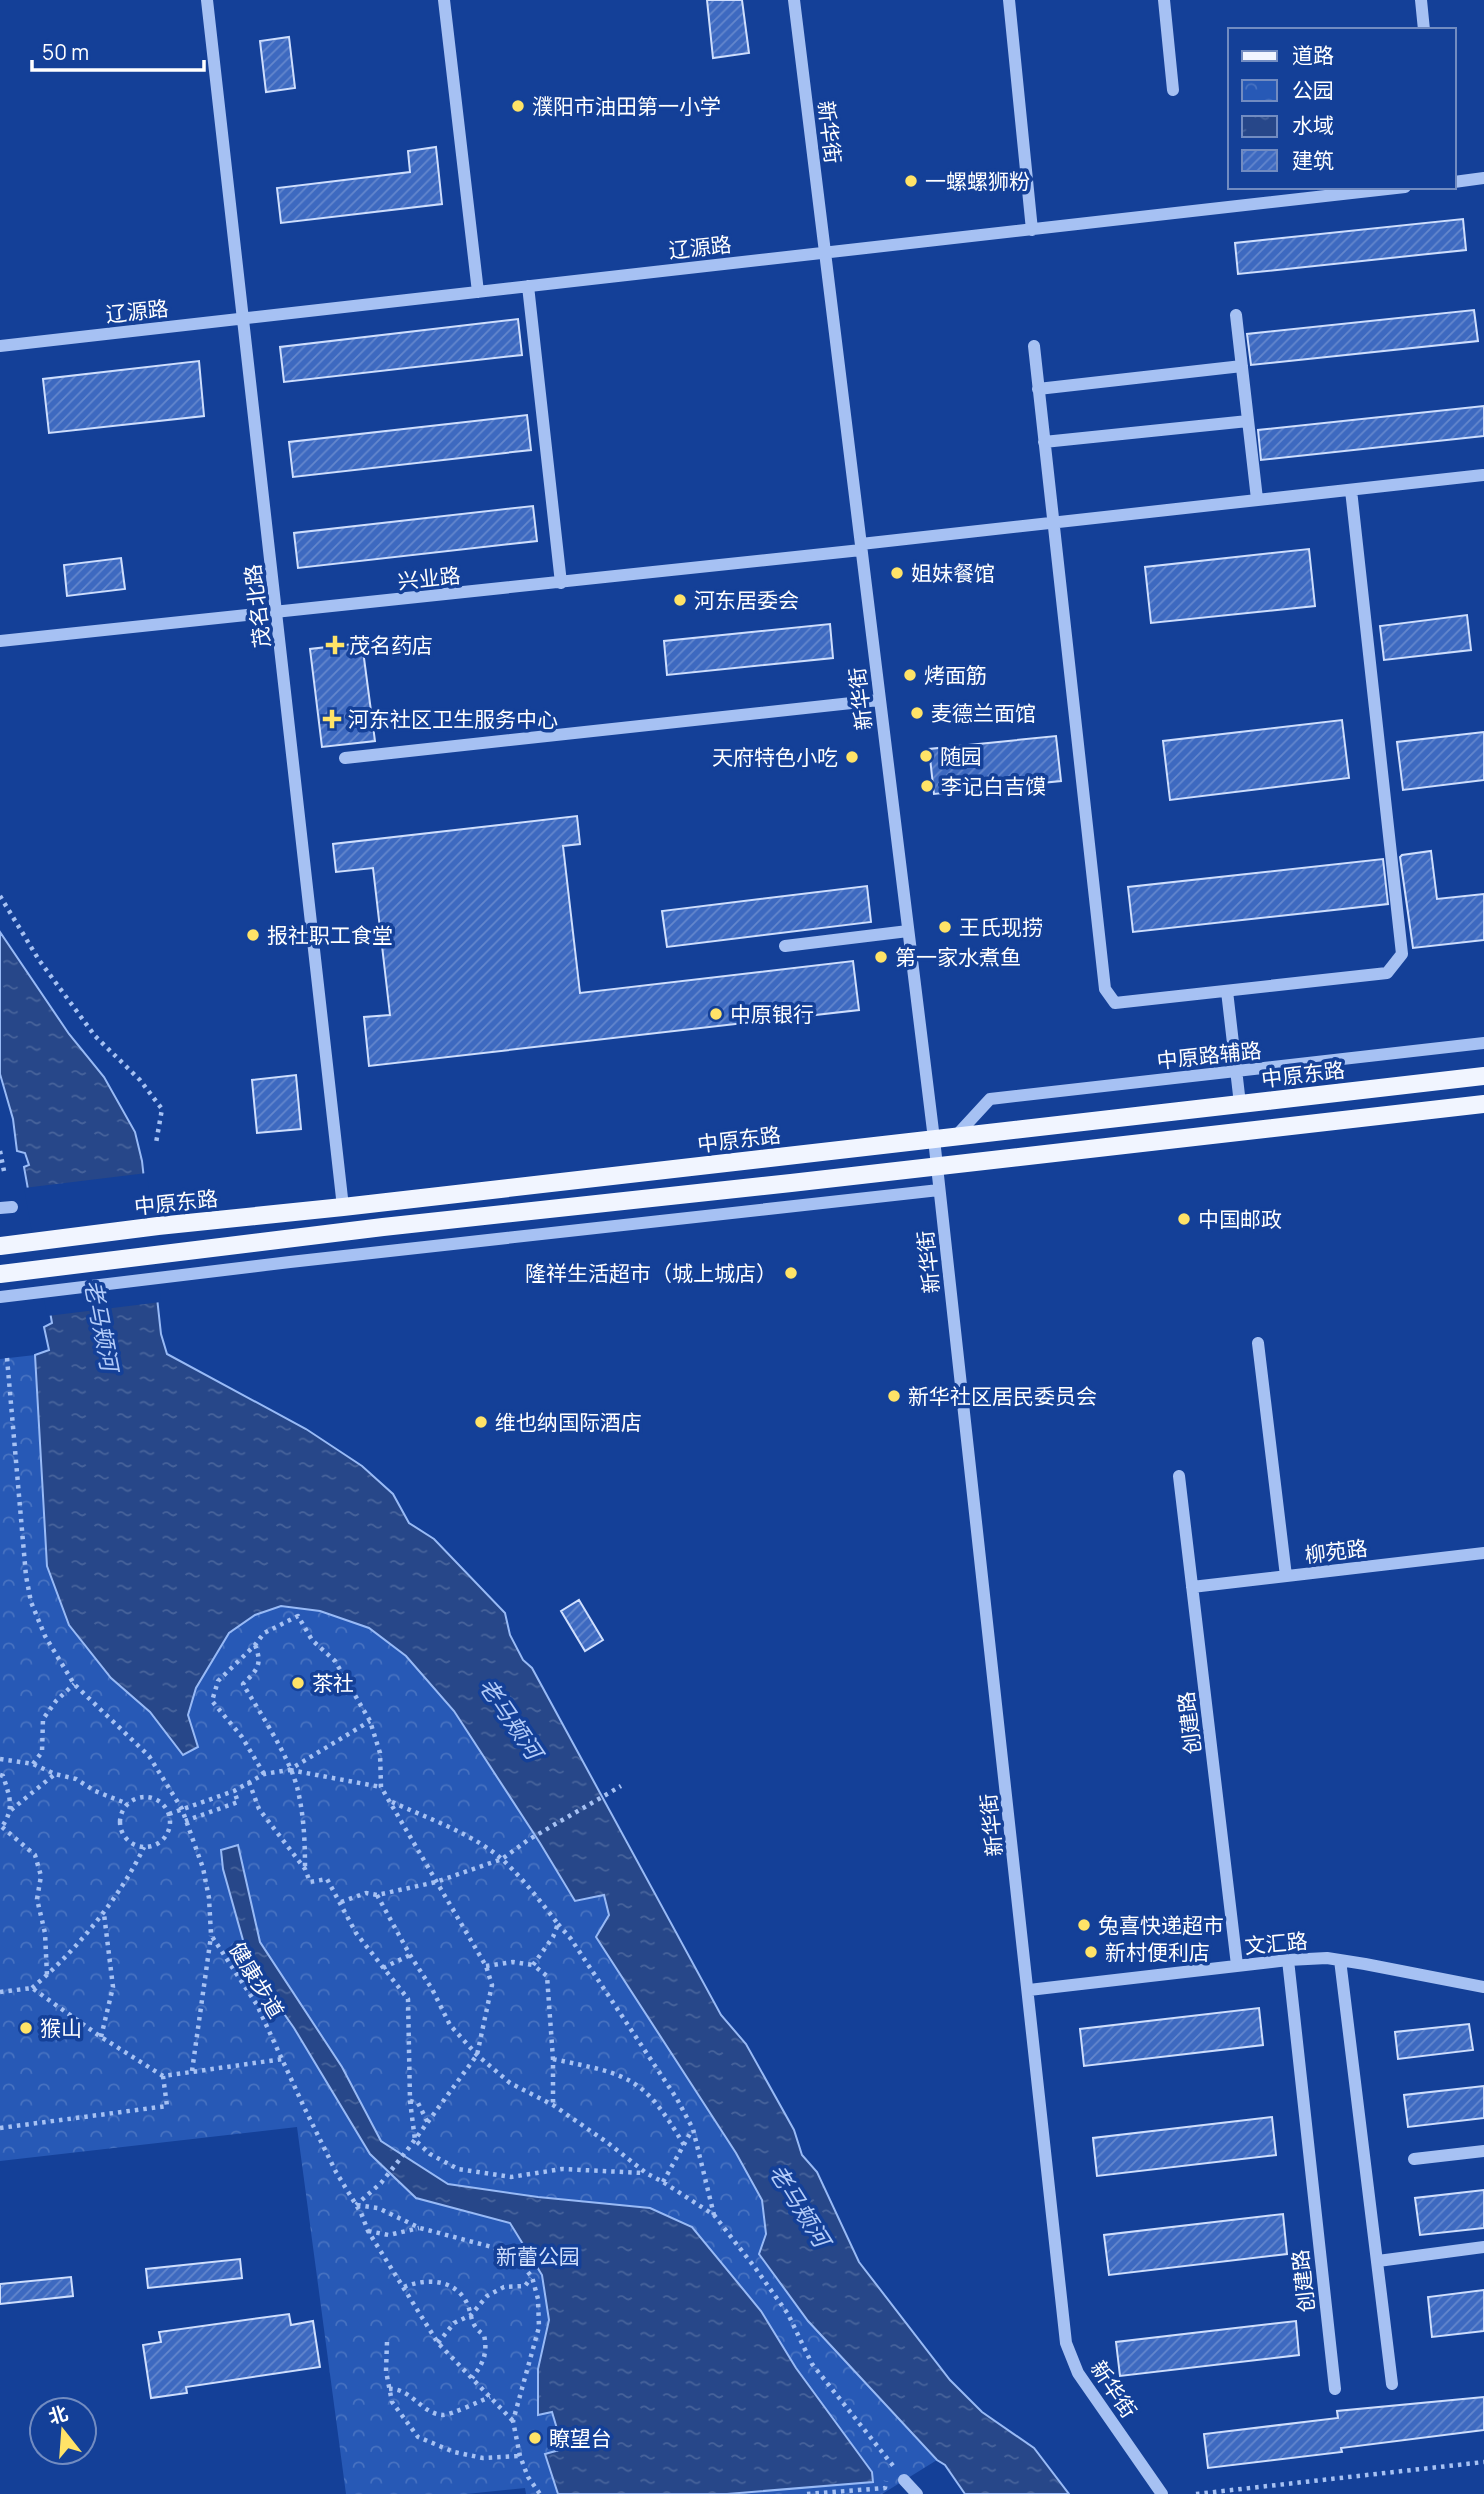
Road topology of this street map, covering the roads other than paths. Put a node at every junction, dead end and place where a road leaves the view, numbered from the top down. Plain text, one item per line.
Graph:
1 (207, 0) edge
2 (444, 0) edge
3 (794, 0) edge
4 (1009, 0) edge
5 (1164, 0) edge
6 (1420, 0) edge
7 (1424, 28) edge
8 (1173, 90) dead end
9 (1484, 178) edge
10 (1456, 182) edge
11 (1387, 189) edge
12 (1032, 229) junction
13 (825, 253) junction
14 (528, 286) junction
15 (478, 292) junction
16 (1236, 314) dead end
17 (243, 318) junction
18 (0, 346) edge
19 (1034, 346) dead end
20 (1242, 366) junction
21 (1038, 389) junction
22 (1248, 421) junction
23 (1044, 442) junction
24 (1483, 475) edge
25 (1351, 490) junction
26 (1256, 499) junction
27 (1054, 523) junction
28 (861, 547) junction
29 (561, 583) junction
30 (277, 613) junction
31 (0, 641) edge
32 (879, 700) junction
33 (345, 758) dead end
34 (908, 931) junction
35 (785, 946) dead end
36 (1227, 990) junction
37 (1484, 1043) edge
38 (1236, 1071) junction
39 (1484, 1076) edge
40 (1240, 1104) junction
41 (1484, 1104) edge
42 (955, 1137) junction
43 (934, 1139) junction
44 (937, 1167) junction
45 (939, 1190) junction
46 (343, 1207) junction
47 (0, 1246) edge
48 (0, 1274) edge
49 (0, 1297) edge
50 (1258, 1343) dead end
51 (1179, 1476) dead end
52 (1484, 1553) edge
53 (1286, 1576) junction
54 (1192, 1587) junction
55 (1288, 1960) junction
56 (1340, 1960) junction
57 (1237, 1965) junction
58 (1484, 1987) edge
59 (1029, 1990) junction
60 (1484, 2151) edge
61 (1414, 2160) dead end
62 (1484, 2247) edge
63 (1378, 2260) junction
64 (1392, 2384) dead end
65 (1335, 2389) dead end
66 (898, 2476) road end
67 (918, 2494) edge
68 (1162, 2494) edge

1 - 17 street, 茂名北路
2 - 15 street
3 - 13 street, 新华街
4 - 12 street
5 - 8 street
6 - 7 street
9 - 10 street
11 - 12 street, 辽源路
12 - 13 street, 辽源路
13 - 14 street, 辽源路
13 - 28 street, 新华街
14 - 15 street, 辽源路
14 - 29 street
15 - 17 street, 辽源路
16 - 20 street
17 - 18 street, 辽源路
17 - 30 street, 茂名北路
19 - 21 street
20 - 21 street
20 - 22 street
21 - 23 street
22 - 23 street
22 - 26 street
23 - 27 street
24 - 25 street, 兴业路
25 - 26 street, 兴业路
25 - 36 street
26 - 27 street, 兴业路
27 - 28 street, 兴业路
27 - 36 street
28 - 29 street, 兴业路
28 - 32 street, 新华街
29 - 30 street, 兴业路
30 - 31 street, 兴业路
30 - 46 street, 茂名北路
32 - 33 street
32 - 34 street, 新华街
34 - 35 street
34 - 43 street, 新华街
36 - 38 street
37 - 38 street, 中原路辅路
38 - 40 street
38 - 42 street, 中原路辅路
39 - 40 main road, 中原东路
40 - 42 main road, 中原东路
41 - 44 main road
42 - 43 main road, 中原东路
43 - 44 street, 新华街
43 - 46 main road, 中原东路
44 - 45 street, 新华街
44 - 48 main road
45 - 49 street
45 - 59 street, 新华街
46 - 47 main road, 中原东路
50 - 53 street
51 - 54 street, 创建路
52 - 53 street, 柳苑路
53 - 54 street, 柳苑路
54 - 57 street, 创建路
55 - 56 street, 文汇路
55 - 57 street, 文汇路
55 - 65 street, 创建路
56 - 58 street, 文汇路
56 - 63 street
57 - 59 street, 文汇路
59 - 68 street, 新华街
60 - 61 street
62 - 63 street
63 - 64 street
66 - 67 street

